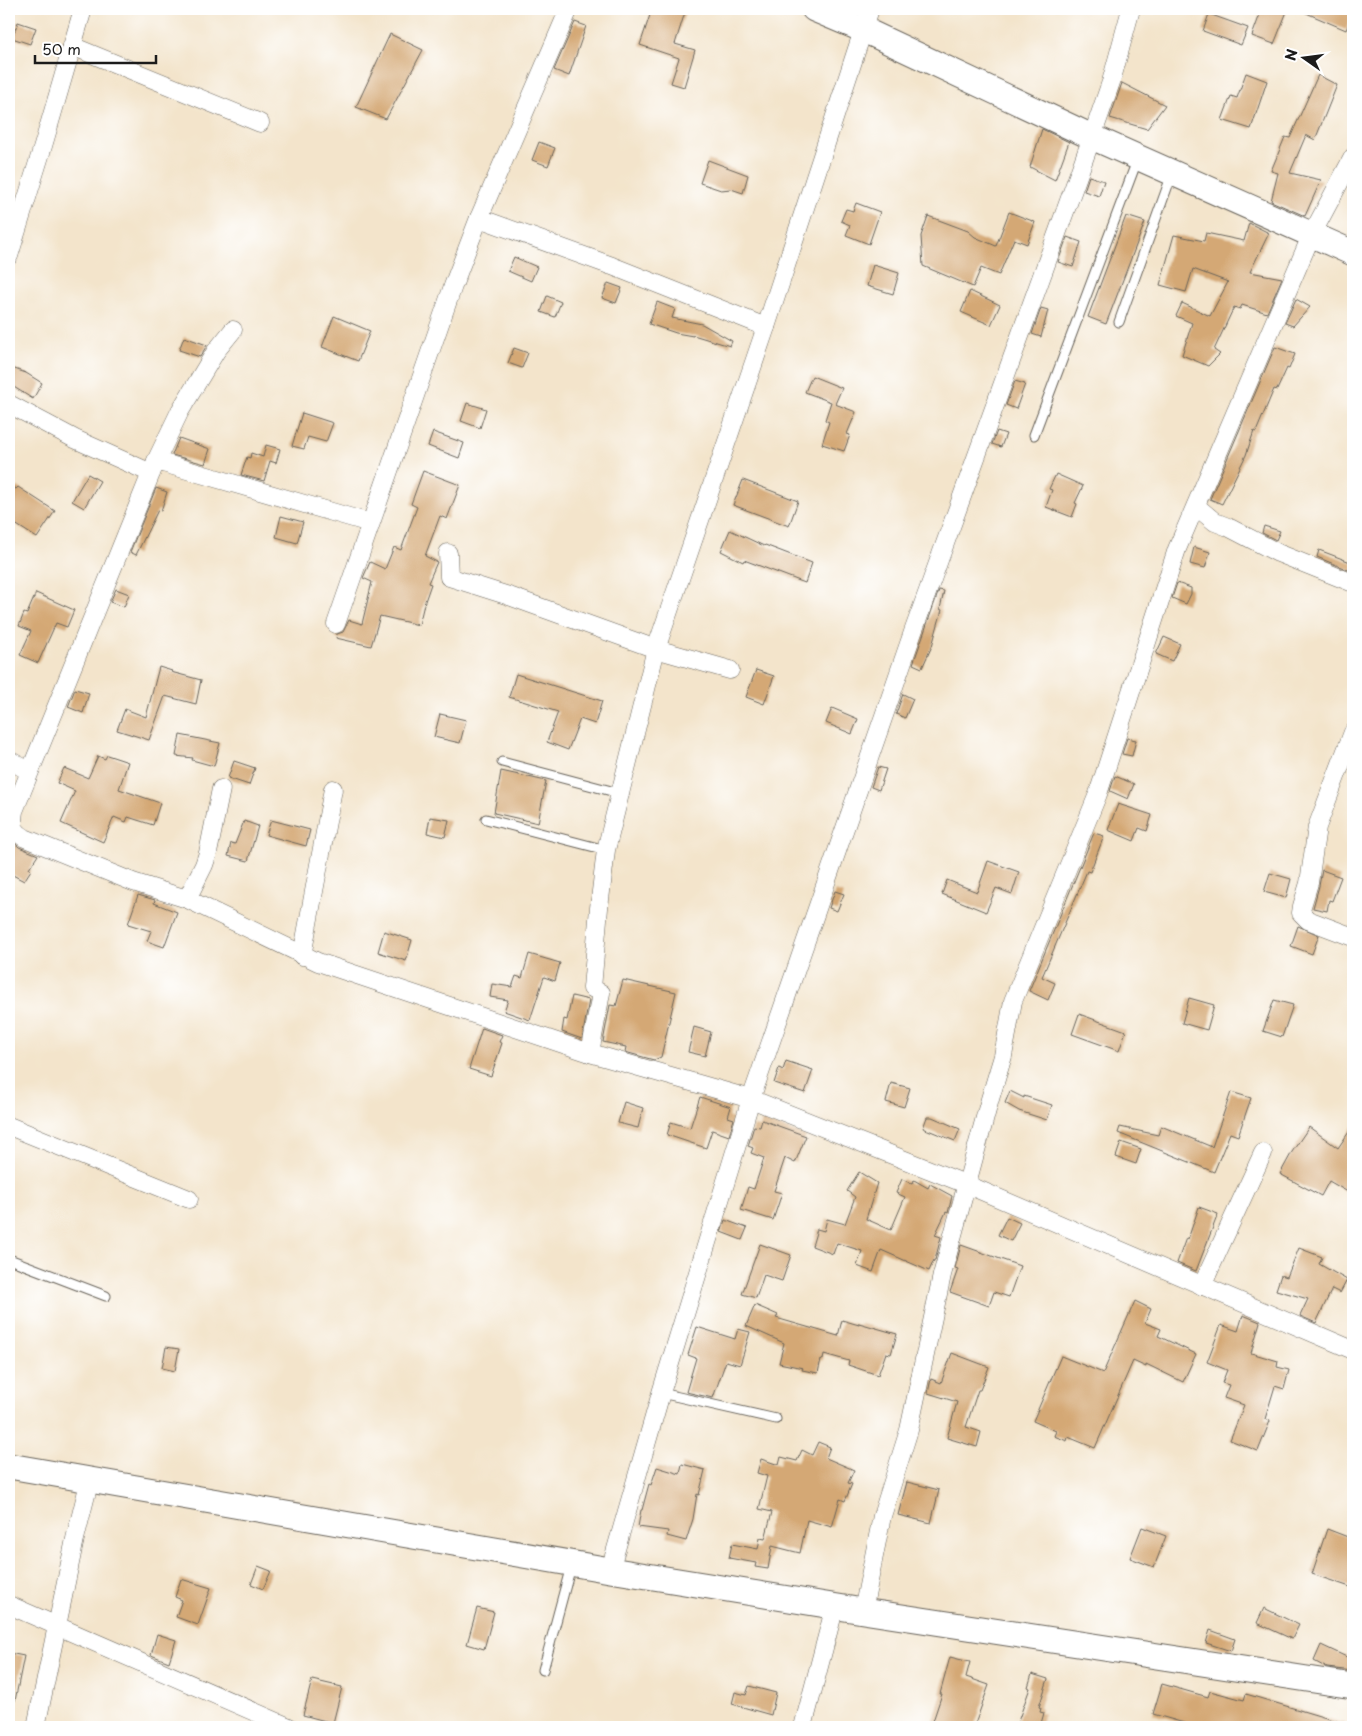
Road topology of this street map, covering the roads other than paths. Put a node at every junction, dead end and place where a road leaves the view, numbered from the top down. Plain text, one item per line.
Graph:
1 (83, 9) edge
2 (569, 9) edge
3 (814, 9) edge
4 (1131, 9) edge
5 (867, 19) edge
6 (72, 46) junction
7 (260, 123) dead end
8 (1092, 137) junction
9 (1353, 157) edge
10 (1138, 158) junction
11 (1172, 173) junction
12 (479, 218) junction
13 (1311, 236) junction
14 (1353, 254) edge
15 (9, 256) edge
16 (1119, 322) dead end
17 (766, 327) junction
18 (234, 330) dead end
19 (9, 404) edge
20 (1034, 435) dead end
21 (154, 467) junction
22 (1196, 506) junction
23 (370, 523) junction
24 (448, 553) dead end
25 (1353, 583) edge
26 (336, 624) dead end
27 (656, 649) junction
28 (730, 670) dead end
29 (1353, 732) edge
30 (9, 760) edge
31 (502, 762) dead end
32 (29, 771) junction
33 (221, 789) dead end
34 (333, 789) dead end
35 (619, 793) junction
36 (486, 819) dead end
37 (606, 850) junction
38 (187, 899) junction
39 (1353, 937) edge
40 (302, 956) junction
41 (590, 1053) junction
42 (752, 1099) junction
43 (9, 1126) edge
44 (1263, 1153) dead end
45 (968, 1185) junction
46 (190, 1199) dead end
47 (9, 1259) edge
48 (1202, 1286) junction
49 (106, 1296) dead end
50 (1353, 1350) edge
51 (660, 1393) junction
52 (776, 1419) dead end
53 (9, 1466) edge
54 (90, 1479) junction
55 (572, 1563) junction
56 (610, 1570) junction
57 (9, 1605) edge
58 (835, 1606) junction
59 (862, 1611) junction
60 (56, 1625) junction
61 (543, 1670) dead end
62 (1353, 1686) edge
63 (258, 1721) edge
64 (36, 1727) edge
65 (289, 1727) edge
66 (803, 1727) edge

1 - 6 street
2 - 12 street
3 - 5 street
4 - 8 street
5 - 8 street
5 - 17 street
6 - 7 street
6 - 15 street
8 - 10 street
8 - 42 street
9 - 13 street
10 - 11 street
10 - 20 lane
11 - 13 street
11 - 16 lane
12 - 17 street
12 - 23 street
13 - 14 street
13 - 22 street
17 - 27 street
18 - 21 street
19 - 21 street
21 - 23 street
21 - 32 street
22 - 25 street
22 - 45 street
23 - 26 street
24 - 27 street
27 - 28 street
27 - 35 street
29 - 39 street
30 - 32 street
31 - 35 lane
32 - 38 street
33 - 38 street
34 - 40 street
35 - 37 street
36 - 37 lane
37 - 41 street
38 - 40 street
40 - 41 street
41 - 42 street
42 - 45 street
42 - 51 street
43 - 46 street
44 - 48 street
45 - 48 street
45 - 59 street
47 - 49 lane
48 - 50 street
51 - 52 lane
51 - 56 street
53 - 54 street
54 - 55 street
54 - 60 street
55 - 56 street
55 - 61 lane
56 - 58 street
57 - 60 street
58 - 59 street
58 - 66 street
59 - 62 street
60 - 63 street
60 - 64 street
63 - 65 street

